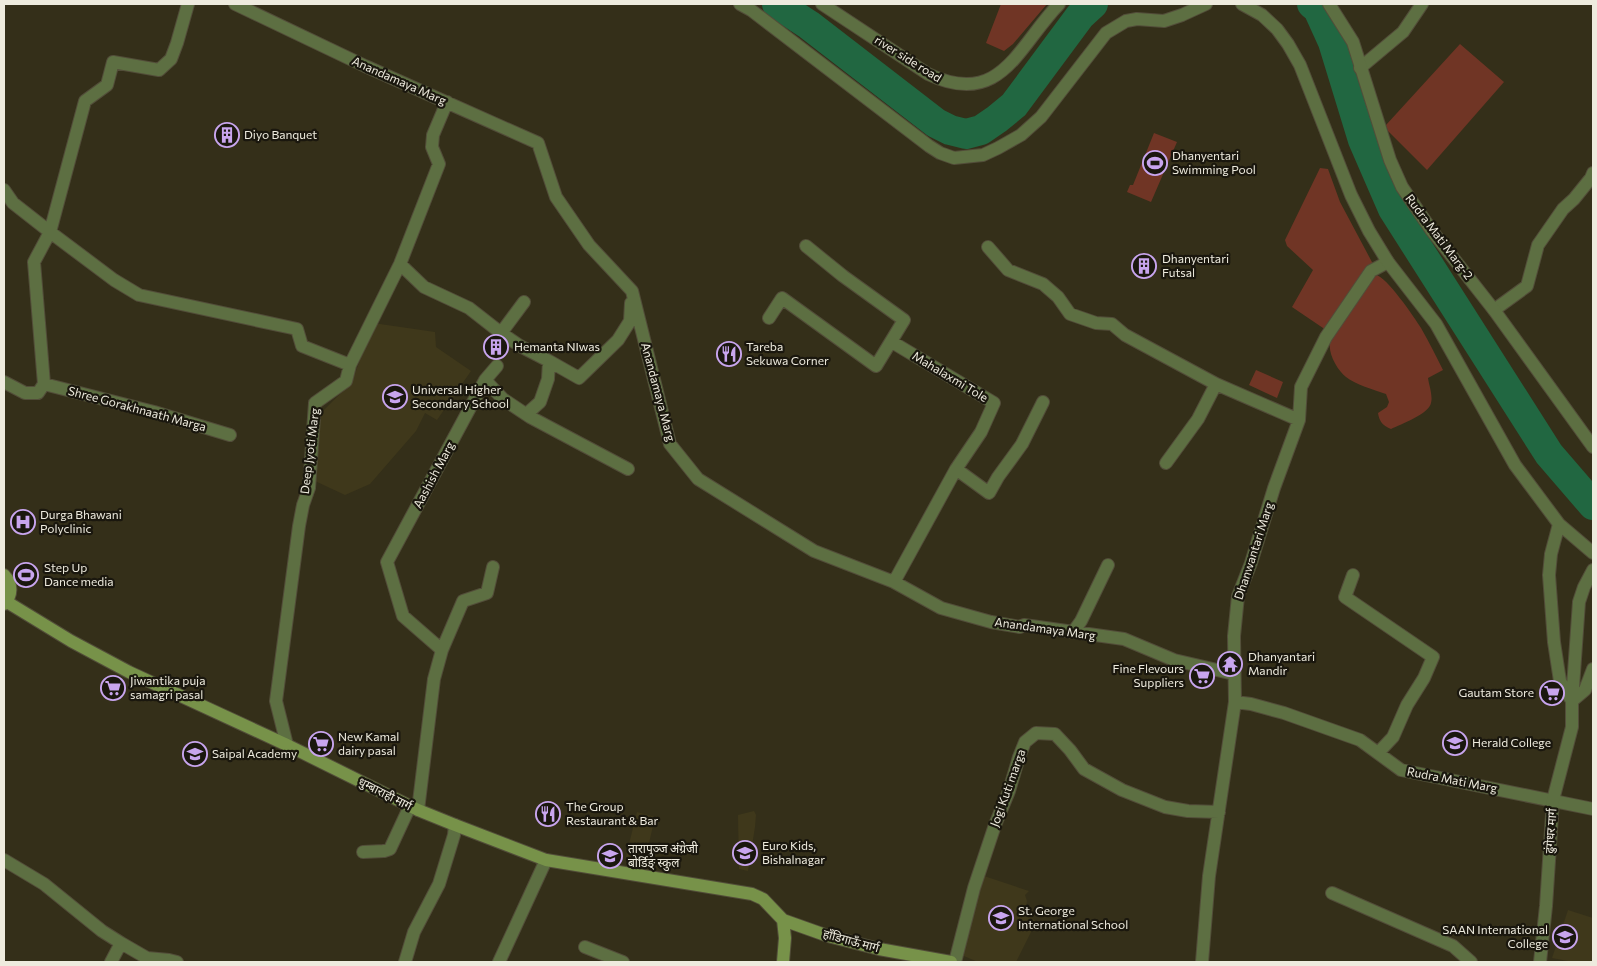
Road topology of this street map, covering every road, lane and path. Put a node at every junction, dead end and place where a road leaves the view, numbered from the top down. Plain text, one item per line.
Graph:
1 (188, 4) edge
2 (235, 4) edge
3 (740, 4) edge
4 (822, 4) edge
5 (1059, 4) edge
6 (1206, 4) edge
7 (1242, 4) edge
8 (1329, 4) edge
9 (1422, 4) edge
10 (1360, 68) junction
11 (447, 102) junction
12 (1593, 172) edge
13 (4, 190) edge
14 (50, 232) junction
15 (806, 246) dead end
16 (988, 247) dead end
17 (1388, 262) junction
18 (400, 264) junction
19 (632, 291) junction
20 (524, 302) dead end
21 (1494, 310) junction
22 (769, 318) dead end
23 (501, 333) junction
24 (892, 342) junction
25 (549, 361) junction
26 (350, 365) junction
27 (497, 366) dead end
28 (485, 380) junction
29 (4, 382) edge
30 (44, 384) junction
31 (1216, 384) junction
32 (1043, 402) dead end
33 (530, 417) junction
34 (1300, 420) junction
35 (230, 436) dead end
36 (1593, 447) edge
37 (1166, 463) dead end
38 (628, 469) dead end
39 (956, 470) junction
40 (1560, 524) junction
41 (1593, 552) edge
42 (1108, 565) dead end
43 (493, 567) dead end
44 (1593, 570) edge
45 (4, 575) edge
46 (1353, 575) dead end
47 (894, 582) junction
48 (5, 603) edge
49 (1074, 632) junction
50 (442, 650) junction
51 (1593, 669) edge
52 (1234, 674) junction
53 (1572, 701) junction
54 (1234, 702) junction
55 (288, 745) junction
56 (1378, 753) junction
57 (1553, 800) junction
58 (414, 808) junction
59 (1593, 809) edge
60 (1218, 812) junction
61 (455, 825) junction
62 (363, 852) dead end
63 (4, 860) edge
64 (546, 860) junction
65 (1332, 893) dead end
66 (783, 920) junction
67 (121, 943) junction
68 (585, 947) dead end
69 (111, 962) edge
70 (177, 962) edge
71 (404, 962) edge
72 (499, 962) edge
73 (623, 962) edge
74 (783, 962) edge
75 (951, 962) edge
76 (955, 962) edge
77 (1202, 962) edge
78 (1471, 962) edge
79 (1540, 962) edge

1 - 14 street
2 - 11 street, Anandamaya Marg
3 - 6 street
4 - 5 street, river side road
7 - 17 street
8 - 10 street, Rudra Mati Marg-2
9 - 10 street
10 - 21 street, Rudra Mati Marg-2
11 - 18 street, Deep Jyoti Marg
11 - 19 street, Anandamaya Marg
12 - 21 street
13 - 14 street
14 - 26 street
14 - 30 street
15 - 24 street
16 - 31 street
17 - 34 street, Dhanwantari Marg
17 - 40 street
18 - 23 street
18 - 26 street, Deep Jyoti Marg
19 - 25 street
19 - 47 street, Anandamaya Marg
20 - 23 street
21 - 36 street, Rudra Mati Marg-2
22 - 24 street
23 - 25 street
24 - 39 street, Mahalaxmi Tole
25 - 33 street
26 - 55 street, Deep Jyoti Marg
27 - 28 street, Aashish Marg
28 - 33 street
28 - 50 street, Aashish Marg
29 - 30 street
30 - 35 street, Shree Gorakhnaath Marga
31 - 34 street
31 - 37 street
32 - 39 street
33 - 38 street
34 - 52 street, Dhanwantari Marg
39 - 47 street, Mahalaxmi Tole
40 - 41 street
40 - 53 street
42 - 49 street
43 - 50 street
44 - 53 street, ढुंगेधर मार्ग
45 - 48 main road
46 - 56 street
47 - 49 street, Anandamaya Marg
48 - 55 main road, धुम्बाराही मार्ग
49 - 52 street, Anandamaya Marg
50 - 58 street
51 - 53 street
52 - 54 street, Dhanwantari Marg
53 - 57 street, ढुंगेधर मार्ग
54 - 56 street, Rudra Mati Marg
54 - 60 street, Dhanwantari Marg
55 - 58 main road, धुम्बाराही मार्ग
56 - 57 street, Rudra Mati Marg
57 - 59 street, Rudra Mati Marg
57 - 79 street, ढुंगेधर मार्ग
58 - 61 main road, धुम्बाराही मार्ग
58 - 62 street
60 - 76 street, Jogi Kuti marga
60 - 77 street, Dhanwantari Marg
61 - 64 main road, धुम्बाराही मार्ग
61 - 71 street
63 - 67 street
64 - 66 main road, धुम्बाराही मार्ग
64 - 72 street
65 - 78 street
66 - 74 main road
66 - 75 main road, हाँडिगाऊँ मार्ग
67 - 69 street
67 - 70 street
68 - 73 street

